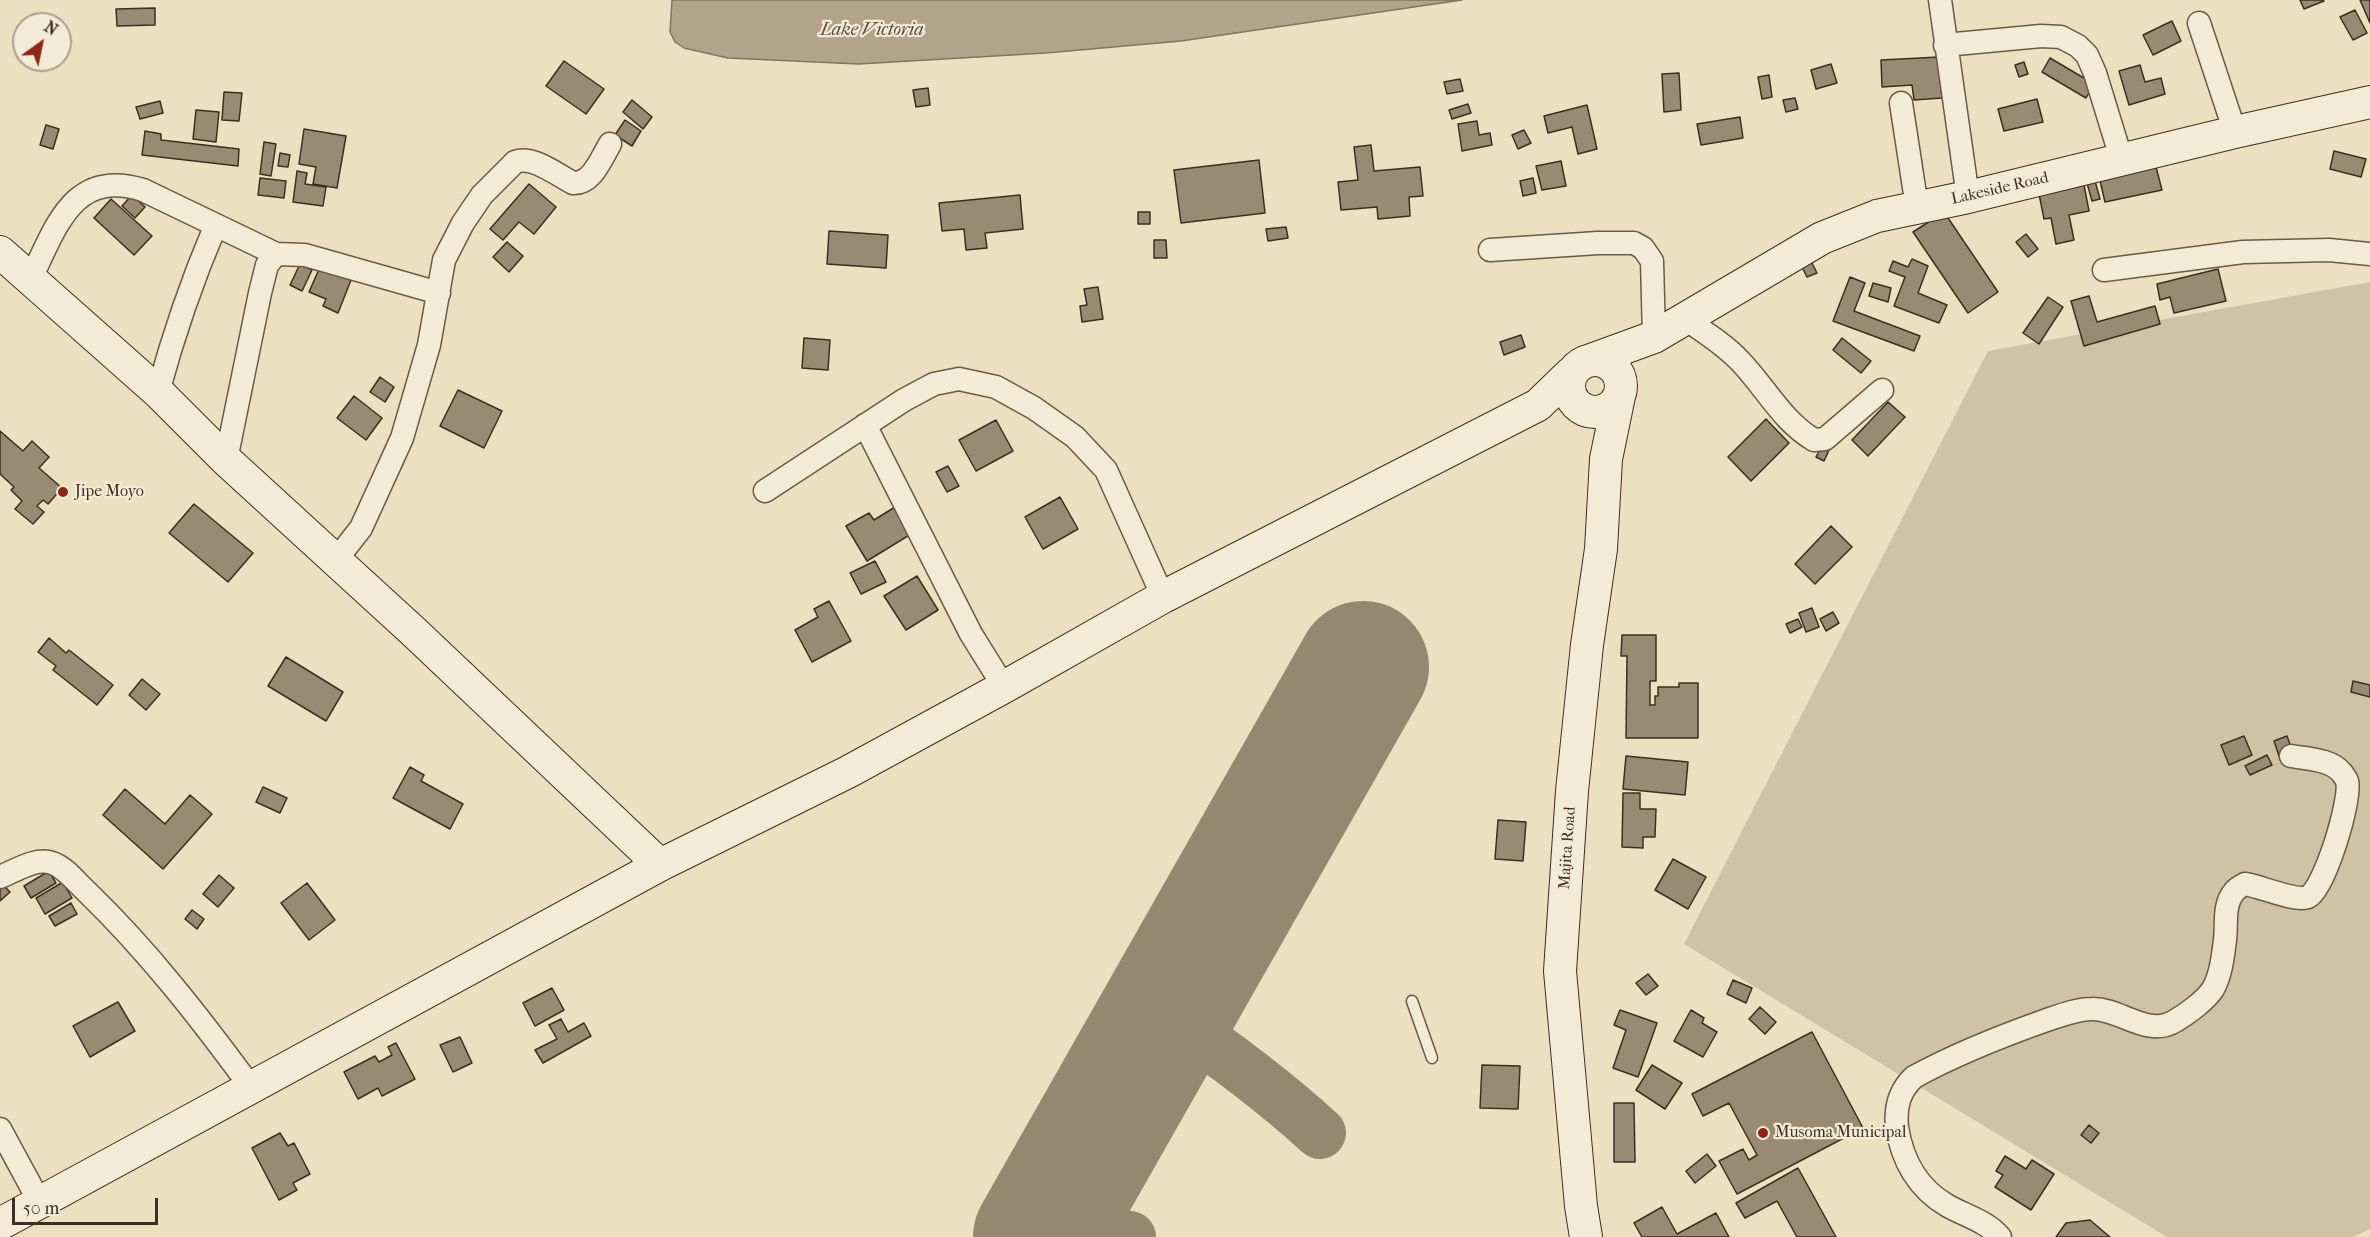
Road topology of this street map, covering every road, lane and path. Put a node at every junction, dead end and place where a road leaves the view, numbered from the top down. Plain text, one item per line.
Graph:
1 (1940, 0) edge
2 (2199, 23) dead end
3 (1945, 45) junction
4 (2370, 102) edge
5 (1901, 103) dead end
6 (2235, 132) junction
7 (610, 144) dead end
8 (2122, 161) junction
9 (1968, 197) junction
10 (1917, 207) junction
11 (216, 227) junction
12 (1490, 250) dead end
13 (0, 252) edge
14 (276, 254) junction
15 (2370, 254) edge
16 (2104, 270) dead end
17 (30, 280) junction
18 (439, 293) junction
19 (1684, 318) junction
20 (1654, 337) junction
21 (1581, 366) junction
22 (1882, 390) dead end
23 (158, 392) junction
24 (1620, 393) junction
25 (1538, 405) junction
26 (1584, 408) junction
27 (866, 425) junction
28 (1606, 459) junction
29 (226, 460) junction
30 (765, 491) dead end
31 (336, 560) junction
32 (1163, 597) junction
33 (1004, 687) junction
34 (2291, 756) dead end
35 (660, 866) junction
36 (0, 877) edge
37 (1413, 1001) dead end
38 (1432, 1058) dead end
39 (250, 1086) junction
40 (0, 1129) edge
41 (39, 1201) junction
42 (0, 1224) edge
43 (1586, 1237) edge
44 (2000, 1237) edge

1 - 3 street
2 - 6 street
3 - 8 street
3 - 9 street
4 - 6 main road, Lakeside Road
5 - 10 street
6 - 8 main road, Lakeside Road
7 - 18 street
8 - 9 main road, Lakeside Road
9 - 10 main road, Lakeside Road
10 - 19 main road, Lakeside Road
11 - 14 street
11 - 17 street
11 - 23 street
12 - 20 street
13 - 17 main road
14 - 18 street
14 - 29 street
15 - 16 street
17 - 23 main road
18 - 31 street
19 - 20 main road, Lakeside Road
19 - 22 street
20 - 21 main road
20 - 24 main road
21 - 24 main road
21 - 25 main road
21 - 26 main road
23 - 29 main road
24 - 26 main road
24 - 28 main road
25 - 26 main road
25 - 32 main road
26 - 28 main road
27 - 30 street
27 - 32 street
27 - 33 street
28 - 43 main road, Majita Road
29 - 31 main road
31 - 35 main road
32 - 33 main road
33 - 35 main road
34 - 44 street
35 - 39 main road
36 - 39 street
37 - 38 lane
39 - 41 main road
40 - 41 street
41 - 42 main road

